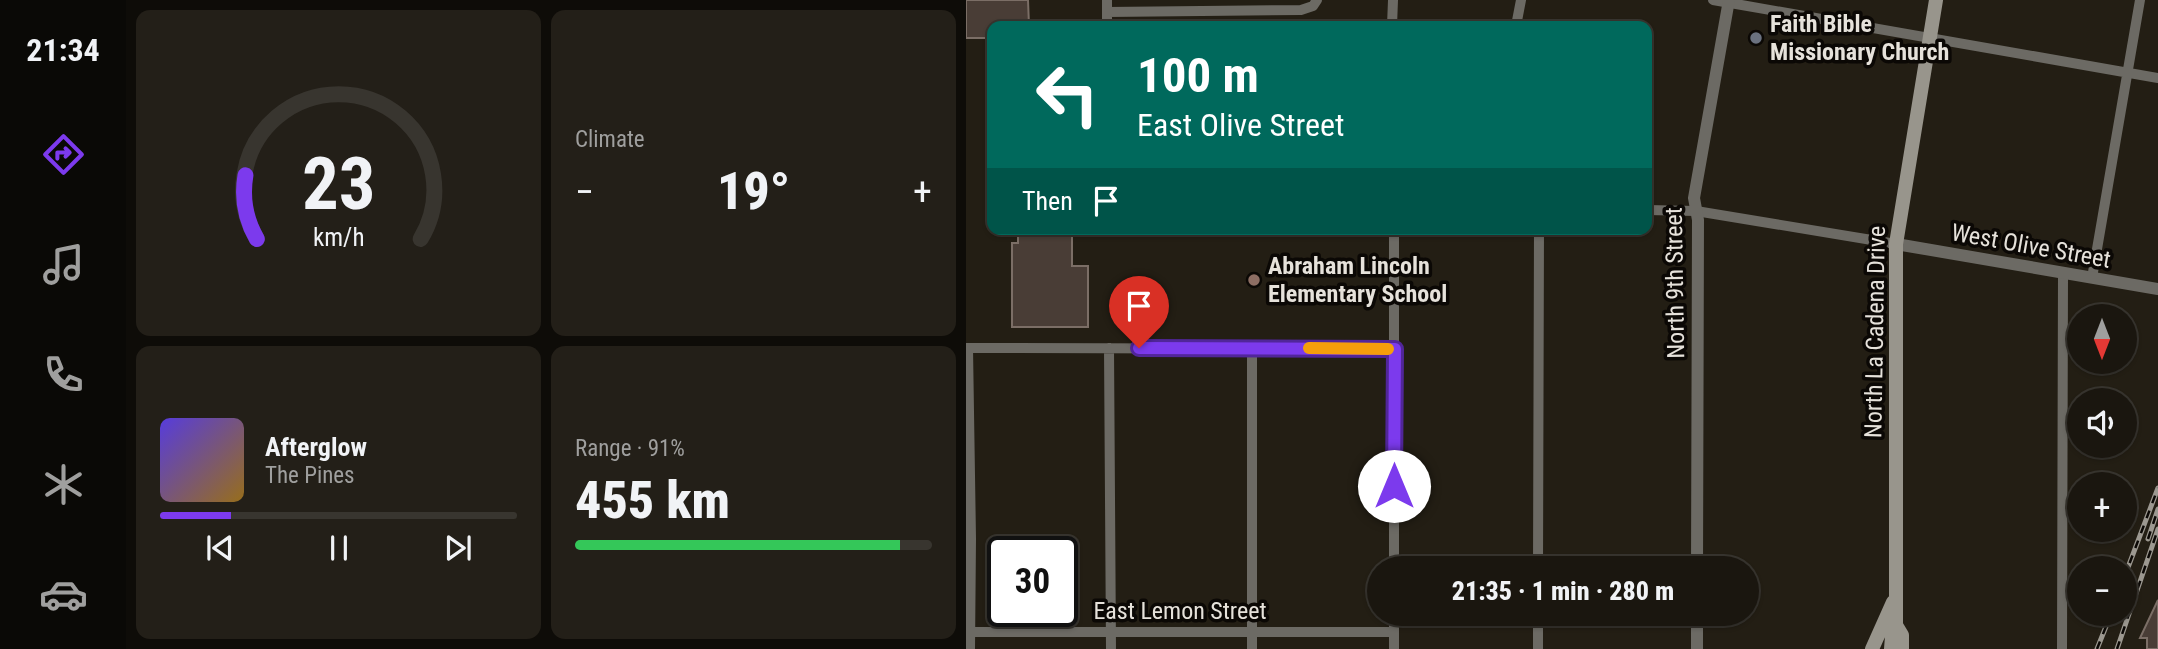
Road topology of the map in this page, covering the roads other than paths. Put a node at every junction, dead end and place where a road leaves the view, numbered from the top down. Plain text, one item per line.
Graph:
1 (1107, 0) edge
2 (1317, 0) edge
3 (1392, 0) edge
4 (1521, 0) edge
5 (1713, 0) edge
6 (1936, 0) edge
7 (2140, 0) edge
8 (1729, 1) edge
9 (1107, 12) junction
10 (1107, 21) edge
11 (1392, 21) edge
12 (1517, 21) edge
13 (1929, 37) junction
14 (2128, 72) junction
15 (2158, 78) edge
16 (1652, 210) edge
17 (1696, 211) junction
18 (1394, 235) edge
19 (1539, 235) edge
20 (1896, 244) junction
21 (2063, 273) junction
22 (2092, 278) junction
23 (2158, 289) edge
24 (1252, 347) junction
25 (967, 348) edge
26 (1109, 348) junction
27 (1395, 349) junction
28 (1394, 556) edge
29 (1538, 556) edge
30 (1697, 556) edge
31 (1896, 594) junction
32 (1394, 626) edge
33 (1538, 626) edge
34 (1697, 626) edge
35 (968, 632) edge
36 (1111, 632) junction
37 (1394, 632) junction
38 (1252, 633) junction
39 (1900, 637) edge
40 (970, 649) edge
41 (1111, 649) edge
42 (1252, 649) edge
43 (1394, 649) edge
44 (1538, 649) edge
45 (1696, 649) edge
46 (1872, 649) edge
47 (1891, 649) edge
48 (1912, 649) edge
49 (2062, 649) edge

1 - 9 street
2 - 9 street
3 - 11 street
4 - 12 street
5 - 8 street
6 - 13 main road, North La Cadena Drive
7 - 14 street
8 - 13 street
8 - 17 street, North 9th Street
9 - 10 street
13 - 14 street
13 - 20 main road, North La Cadena Drive
14 - 15 street
14 - 22 street
16 - 17 street
17 - 20 street
17 - 30 street, North 9th Street
18 - 27 street
19 - 29 street
20 - 21 street, West Olive Street
20 - 31 main road, North La Cadena Drive
21 - 22 street, West Olive Street
21 - 49 street
22 - 23 street, West Olive Street
24 - 26 street
24 - 27 street
24 - 38 street
25 - 26 street
25 - 35 street
26 - 36 street
27 - 28 street
31 - 39 main road, North La Cadena Drive
31 - 46 main road
32 - 37 street
33 - 44 street
34 - 45 street
35 - 36 street, East Lemon Street
35 - 40 street
36 - 38 street, East Lemon Street
36 - 41 street
37 - 38 street, East Lemon Street
37 - 43 street
38 - 42 street
39 - 47 main road, North La Cadena Drive
39 - 48 street

